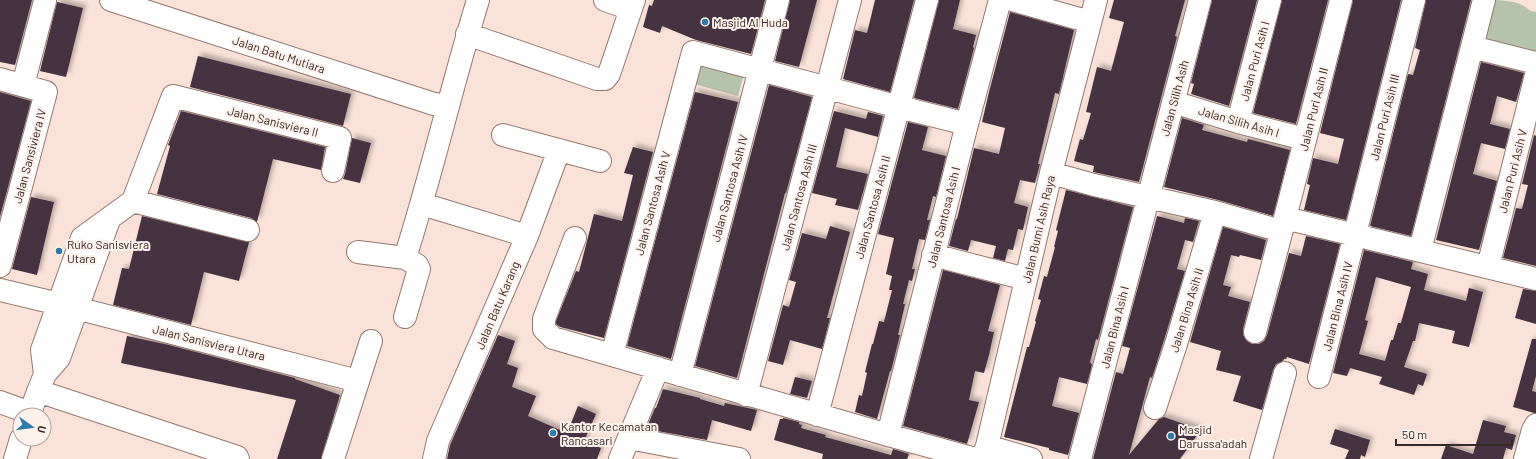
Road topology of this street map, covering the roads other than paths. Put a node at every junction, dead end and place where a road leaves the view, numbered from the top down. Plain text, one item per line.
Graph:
1 (111, 0) edge
2 (478, 0) edge
3 (605, 0) edge
4 (778, 0) edge
5 (850, 0) edge
6 (927, 0) edge
7 (1000, 0) edge
8 (1012, 0) edge
9 (1096, 0) edge
10 (1200, 0) edge
11 (1270, 0) edge
12 (1341, 0) edge
13 (1414, 0) edge
14 (1484, 0) edge
15 (45, 1) edge
16 (632, 4) edge
17 (1090, 22) junction
18 (467, 34) junction
19 (1472, 47) junction
20 (1536, 63) edge
21 (759, 69) junction
22 (1536, 75) edge
23 (0, 79) edge
24 (23, 86) junction
25 (826, 88) junction
26 (1173, 102) junction
27 (448, 106) junction
28 (899, 107) junction
29 (1238, 122) junction
30 (967, 124) junction
31 (503, 135) dead end
32 (1305, 139) junction
33 (559, 150) junction
34 (600, 161) dead end
35 (332, 171) dead end
36 (1051, 172) junction
37 (1148, 196) junction
38 (133, 201) junction
39 (422, 204) junction
40 (1215, 212) junction
41 (1283, 225) junction
42 (248, 230) dead end
43 (1355, 235) junction
44 (527, 236) junction
45 (575, 238) dead end
46 (1420, 250) junction
47 (358, 252) dead end
48 (933, 255) junction
49 (405, 258) junction
50 (0, 266) edge
51 (1488, 267) junction
52 (1026, 279) junction
53 (1536, 279) edge
54 (0, 290) edge
55 (68, 306) junction
56 (405, 317) dead end
57 (1255, 332) dead end
58 (371, 341) dead end
59 (612, 355) junction
60 (658, 368) junction
61 (1285, 373) dead end
62 (680, 375) junction
63 (1319, 377) dead end
64 (358, 380) junction
65 (41, 383) junction
66 (746, 394) junction
67 (0, 402) edge
68 (12, 407) edge
69 (32, 407) edge
70 (1155, 408) dead end
71 (817, 415) junction
72 (1536, 425) edge
73 (888, 435) junction
74 (629, 438) junction
75 (19, 447) edge
76 (982, 455) edge
77 (15, 459) edge
78 (238, 459) edge
79 (333, 459) edge
80 (434, 459) edge
81 (620, 459) edge
82 (738, 459) edge
83 (1031, 459) edge
84 (1080, 459) edge
85 (1261, 459) edge
86 (1525, 459) edge

1 - 27 street, Jalan Batu Mutiara
2 - 18 street
3 - 16 street
4 - 21 street, Jalan Santosa Asih IV
5 - 25 street, Jalan Santosa Asih III
6 - 28 street, Jalan Santosa Asih II
7 - 30 street, Jalan Santosa Asih I
8 - 17 street
9 - 17 street, Jalan Bumi Asih Raya
10 - 26 street, Jalan Silih Asih
11 - 29 street, Jalan Puri Asih I
12 - 32 street, Jalan Puri Asih II
13 - 43 street, Jalan Puri Asih III
14 - 19 street
15 - 24 street
16 - 18 street
17 - 36 street, Jalan Bumi Asih Raya
18 - 27 street
19 - 20 street
19 - 46 street
21 - 25 street
21 - 59 street, Jalan Santosa Asih V
21 - 62 street, Jalan Santosa Asih IV
22 - 51 street, Jalan Puri Asih V
23 - 24 street, Jalan Sansiviera IV
24 - 50 street, Jalan Sansiviera IV
25 - 28 street
25 - 66 street, Jalan Santosa Asih III
26 - 29 street, Jalan Silih Asih I
26 - 37 street, Jalan Silih Asih
27 - 39 street
28 - 30 street
28 - 71 street, Jalan Santosa Asih II
29 - 32 street, Jalan Silih Asih I
30 - 48 street, Jalan Santosa Asih I
31 - 33 street
32 - 41 street, Jalan Puri Asih II
33 - 34 street
33 - 44 street, Jalan Batu Karang
35 - 38 street, Jalan Sanisviera II
36 - 37 street
36 - 52 street, Jalan Bumi Asih Raya
37 - 40 street
37 - 84 street, Jalan Bina Asih I
38 - 42 street
38 - 55 street
39 - 44 street
39 - 49 street
40 - 41 street
40 - 70 street, Jalan Bina Asih II
41 - 43 street
41 - 57 street, Jalan Puri Asih II
43 - 46 street
43 - 63 street, Jalan Bina Asih IV
44 - 80 street, Jalan Batu Karang
45 - 59 street
46 - 51 street
47 - 49 street
48 - 52 street
48 - 73 street, Jalan Santosa Asih I
49 - 56 street
51 - 53 street
52 - 76 street, Jalan Bumi Asih Raya
54 - 55 street, Jalan Sanisviera Utara
55 - 64 street, Jalan Sanisviera Utara
55 - 65 street
58 - 64 street
59 - 60 street
60 - 62 street
60 - 74 street
61 - 85 street
62 - 66 street
64 - 79 street
65 - 69 street
65 - 78 street
66 - 71 street
67 - 68 street
71 - 73 street
72 - 86 street
73 - 76 street
74 - 81 street
74 - 82 street
75 - 77 street
76 - 83 street

